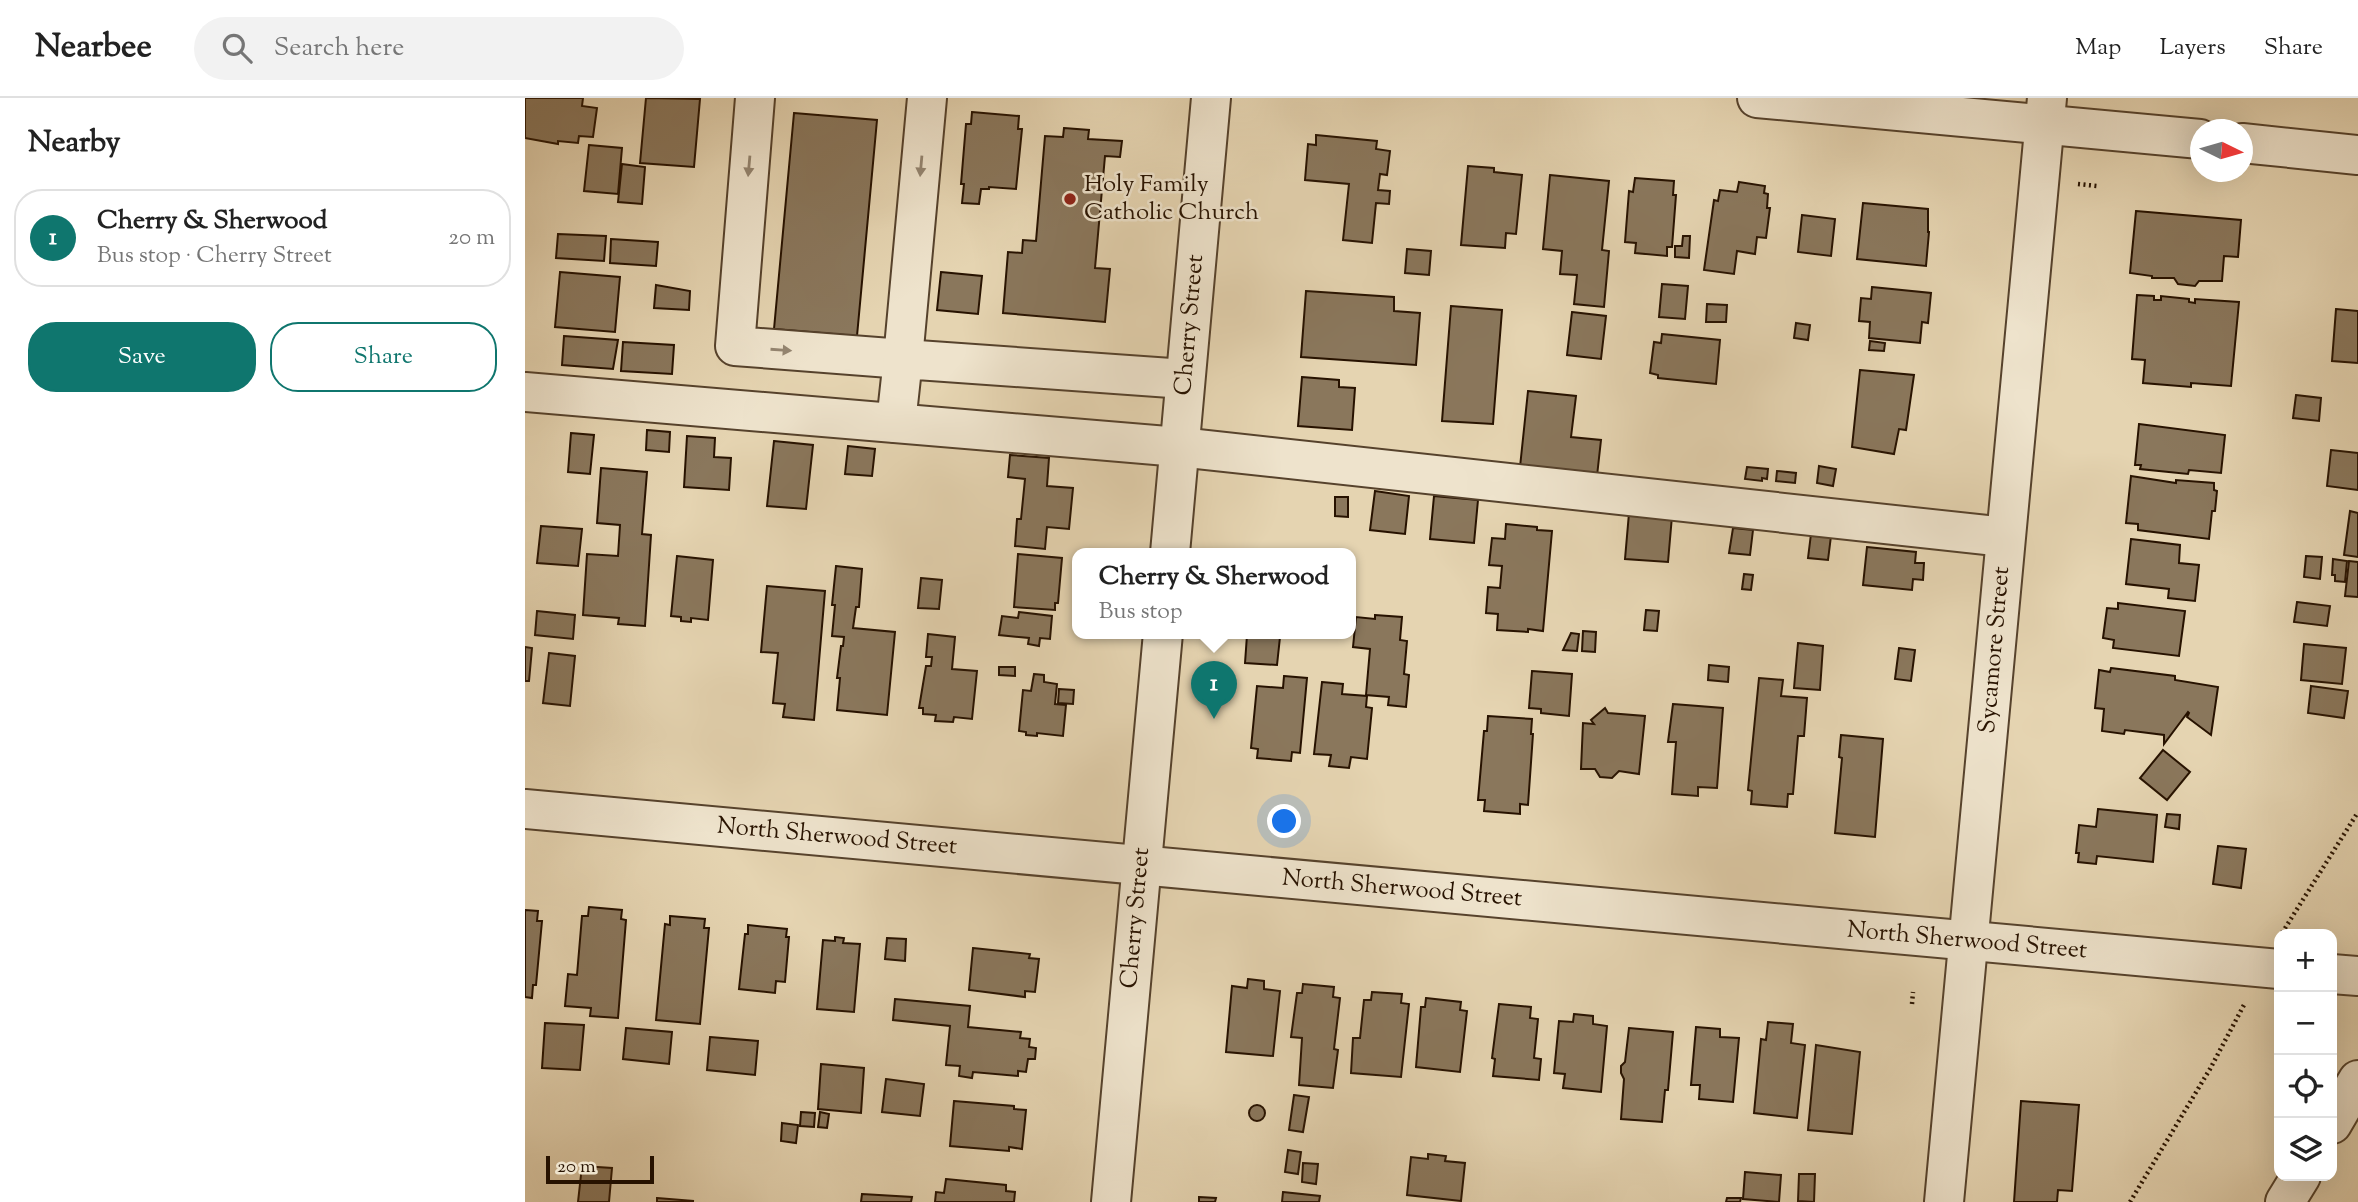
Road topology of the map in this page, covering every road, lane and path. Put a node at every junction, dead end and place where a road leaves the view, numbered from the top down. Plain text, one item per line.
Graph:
1 (755, 98) edge
2 (927, 98) edge
3 (1211, 98) edge
4 (1757, 98) edge
5 (2046, 111) edge
6 (2190, 137) edge
7 (2253, 144) edge
8 (2358, 155) edge
9 (2078, 184) dead end
10 (2097, 186) dead end
11 (903, 359) junction
12 (1185, 379) junction
13 (525, 393) edge
14 (896, 424) junction
15 (1179, 447) junction
16 (2005, 537) junction
17 (1170, 548) edge
18 (1162, 639) edge
19 (525, 809) edge
20 (2358, 812) edge
21 (1141, 865) junction
22 (2291, 929) edge
23 (1967, 941) junction
24 (2274, 957) edge
25 (2274, 959) edge
26 (2337, 974) edge
27 (2358, 976) edge
28 (1913, 992) dead end
29 (1912, 1004) dead end
30 (2298, 1181) edge
31 (1111, 1202) edge
32 (1944, 1202) edge
33 (2130, 1202) edge
34 (2285, 1202) edge

1 -> 11 street
2 -> 11 street
3 - 12 street, Cherry Street
4 - 5 street
5 - 6 street
5 - 16 street, Sycamore Street
7 - 8 street
9 - 10 path
11 - 12 street
11 - 14 street
12 - 15 street, Cherry Street
13 - 14 street
14 - 15 street
15 - 16 street
15 - 17 street, Cherry Street
16 - 23 street, Sycamore Street
18 - 21 street, Cherry Street
19 - 21 street, North Sherwood Street
20 - 22 path
21 - 23 street, North Sherwood Street
21 - 31 street, Cherry Street
23 - 24 street, North Sherwood Street
23 - 32 street, Sycamore Street
25 - 33 path
26 - 27 street
28 - 29 path
30 - 34 street

